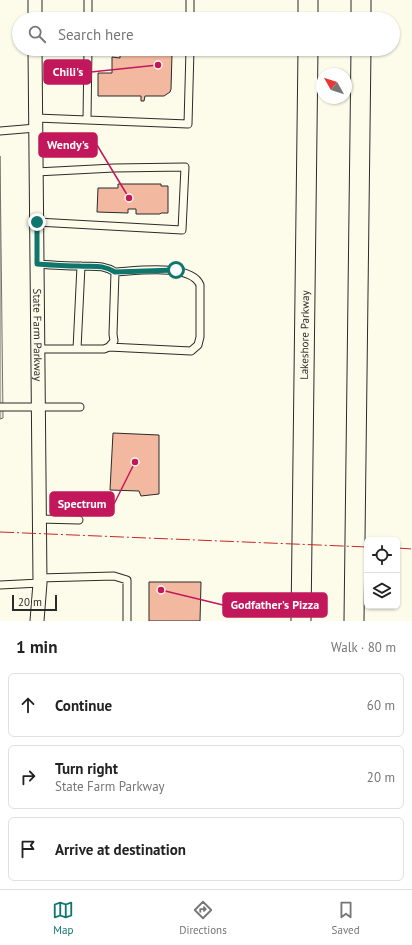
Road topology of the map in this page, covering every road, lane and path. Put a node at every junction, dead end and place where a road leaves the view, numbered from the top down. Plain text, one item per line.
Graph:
1 (35, 0) edge
2 (88, 0) edge
3 (190, 0) edge
4 (308, 0) edge
5 (361, 0) edge
6 (35, 12) edge
7 (88, 12) edge
8 (190, 12) edge
9 (308, 12) edge
10 (361, 12) edge
11 (35, 56) edge
12 (88, 56) edge
13 (190, 56) edge
14 (308, 56) edge
15 (361, 56) edge
16 (87, 120) junction
17 (36, 123) junction
18 (0, 131) edge
19 (36, 172) junction
20 (37, 222) junction
21 (37, 264) junction
22 (81, 266) junction
23 (115, 272) junction
24 (109, 348) junction
25 (38, 349) junction
26 (77, 349) junction
27 (38, 406) junction
28 (0, 407) edge
29 (80, 407) dead end
30 (39, 519) junction
31 (79, 520) dead end
32 (40, 581) junction
33 (0, 585) edge
34 (37, 621) edge
35 (127, 621) edge
36 (301, 621) edge
37 (354, 621) edge

1 - 6 street
2 - 7 lane
3 - 8 lane
4 - 9 main road
5 - 10 main road
11 - 17 street, State Farm Parkway
12 - 16 lane
13 - 16 lane
14 - 36 main road, Lakeshore Parkway
15 - 37 main road
16 - 17 lane
17 - 18 lane
17 - 19 street, State Farm Parkway
19 - 20 street, State Farm Parkway
19 - 20 lane
20 - 21 street, State Farm Parkway
21 - 22 lane
21 - 25 street, State Farm Parkway
22 - 23 lane
22 - 26 lane
23 - 24 lane
23 - 24 lane
24 - 26 lane
25 - 26 lane
25 - 27 street, State Farm Parkway
27 - 28 lane
27 - 29 lane
27 - 30 street, State Farm Parkway
30 - 31 lane
30 - 32 street, State Farm Parkway
32 - 33 lane
32 - 34 street, State Farm Parkway
32 - 35 lane

